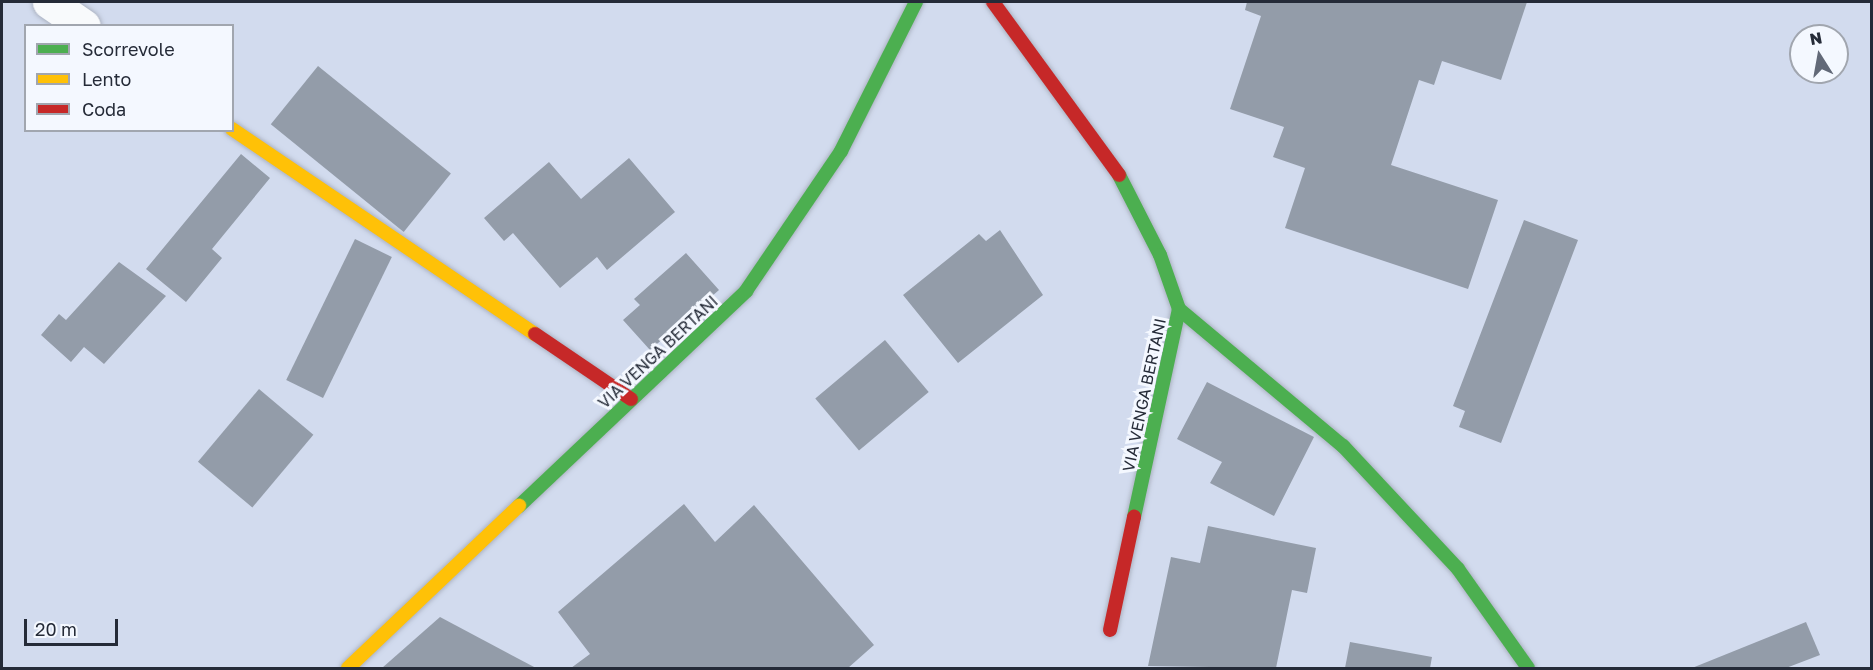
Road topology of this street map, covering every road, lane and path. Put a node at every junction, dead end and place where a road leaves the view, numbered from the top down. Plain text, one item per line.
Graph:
1 (49, 2) edge
2 (916, 2) edge
3 (993, 2) edge
4 (81, 24) edge
5 (234, 130) edge
6 (1179, 309) junction
7 (631, 399) junction
8 (1110, 630) dead end
9 (348, 669) edge
10 (1528, 669) edge

1 - 4 street
2 - 7 street, VIA VENGA BERTANI
3 - 6 street, VIA VENGA BERTANI
5 - 7 street
6 - 8 street, VIA VENGA BERTANI
6 - 10 street
7 - 9 street, VIA VENGA BERTANI

